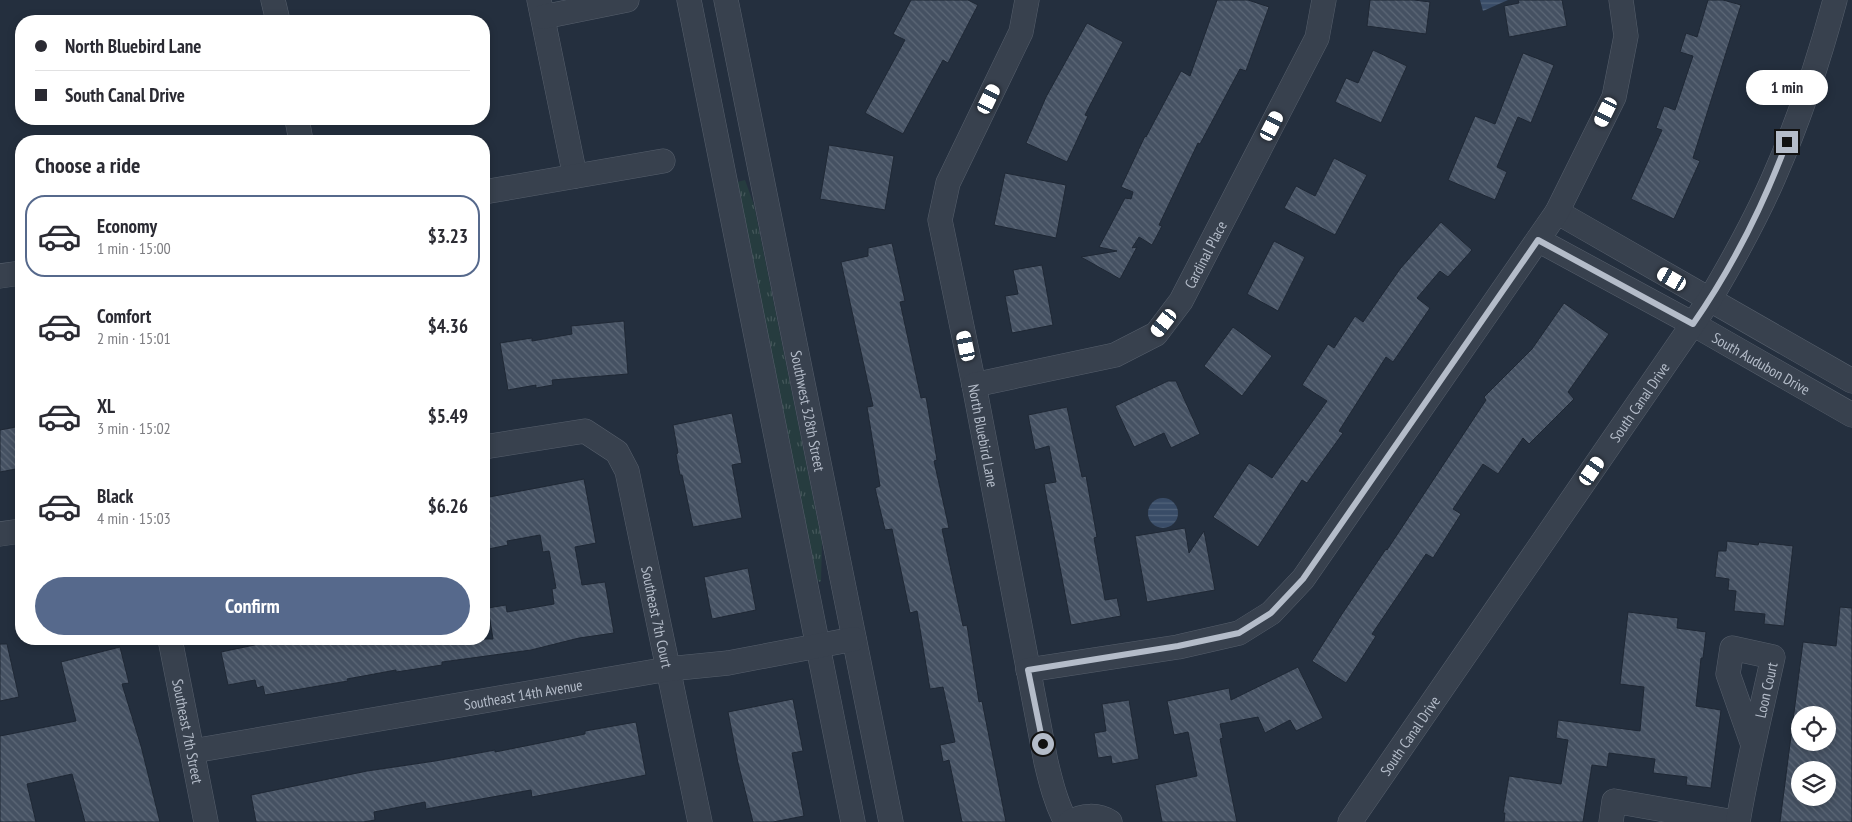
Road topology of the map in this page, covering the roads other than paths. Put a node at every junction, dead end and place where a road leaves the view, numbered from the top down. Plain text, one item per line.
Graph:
1 (273, 0) edge
2 (626, 0) edge
3 (689, 0) edge
4 (726, 0) edge
5 (1027, 0) edge
6 (1324, 0) edge
7 (1621, 0) edge
8 (1835, 0) edge
9 (541, 8) edge
10 (277, 15) edge
11 (663, 161) dead end
12 (575, 176) junction
13 (490, 191) edge
14 (1557, 212) junction
15 (1538, 240) junction
16 (15, 274) edge
17 (0, 276) edge
18 (1710, 300) junction
19 (1693, 324) junction
20 (1852, 381) edge
21 (974, 384) junction
22 (1852, 415) edge
23 (490, 446) edge
24 (15, 532) edge
25 (0, 534) edge
26 (854, 639) junction
27 (171, 645) edge
28 (817, 646) junction
29 (668, 668) junction
30 (1028, 670) junction
31 (1754, 745) dead end
32 (193, 751) junction
33 (1687, 818) edge
34 (206, 822) edge
35 (700, 822) edge
36 (853, 822) edge
37 (891, 822) edge
38 (1068, 822) edge
39 (1110, 822) edge
40 (1350, 822) edge
41 (1611, 822) edge
42 (1734, 822) edge
43 (1738, 822) edge

1 - 10 street
2 - 9 street
3 - 28 street
4 - 26 street, Southwest 328th Street
5 - 21 street, North Bluebird Lane
6 - 21 street, Cardinal Place
7 - 14 street
8 - 18 street, South Canal Drive
9 - 12 street
11 - 12 street
12 - 13 street
14 - 15 street
14 - 18 street, South Audubon Drive
15 - 19 street, South Audubon Drive
15 - 30 street
16 - 17 street
18 - 19 street, South Canal Drive
18 - 20 street, South Audubon Drive
19 - 22 street, South Audubon Drive
19 - 40 street, South Canal Drive
21 - 30 street, North Bluebird Lane
23 - 29 street, Southeast 7th Court
24 - 25 street
26 - 28 street, Southeast 14th Avenue
26 - 37 street, Southwest 328th Street
27 - 32 street, Southeast 7th Street
28 - 29 street, Southeast 14th Avenue
28 - 36 street
29 - 32 street, Southeast 14th Avenue
29 - 35 street, Southeast 7th Court
30 - 38 street, North Bluebird Lane
31 - 43 street
32 - 34 street, Southeast 7th Street
33 - 41 street
33 - 42 street
38 - 39 street

